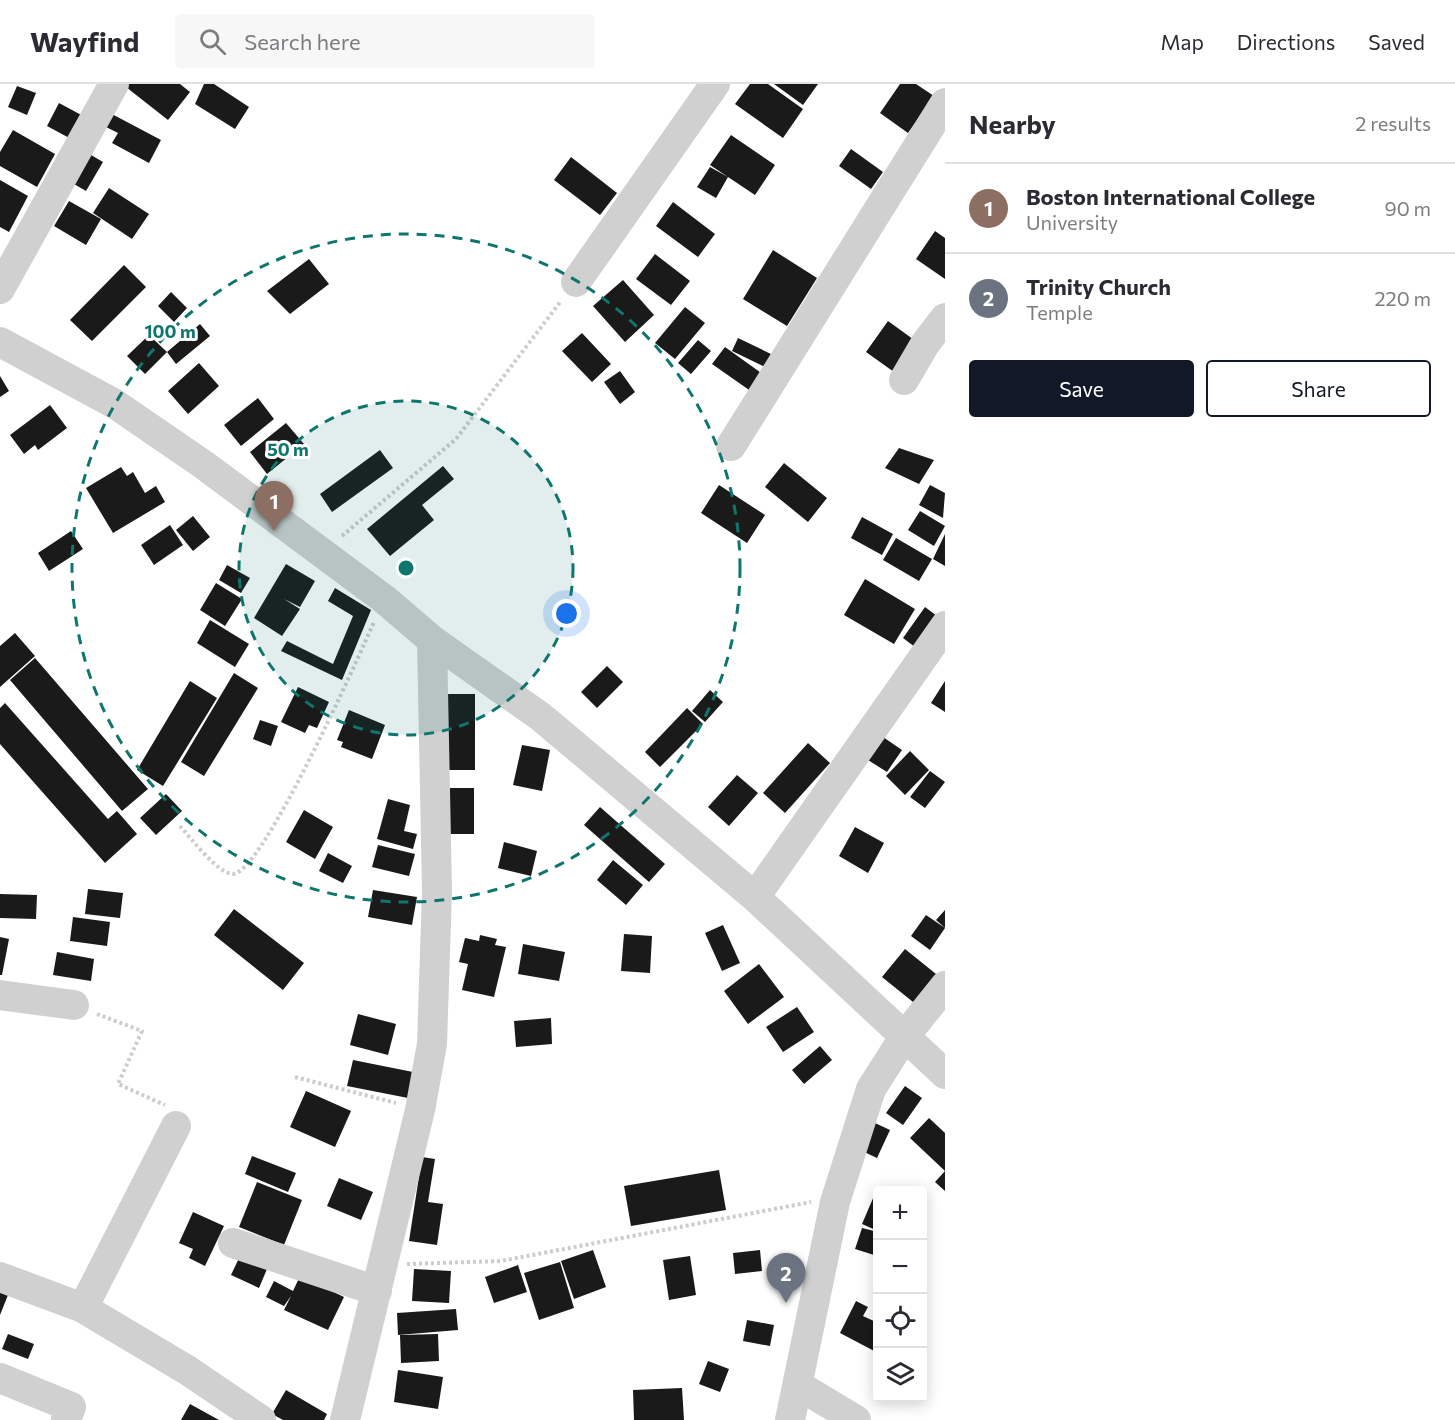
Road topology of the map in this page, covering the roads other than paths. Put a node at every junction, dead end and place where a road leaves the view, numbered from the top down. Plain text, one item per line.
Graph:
1 (114, 84) edge
2 (715, 84) edge
3 (945, 103) edge
4 (576, 282) road end
5 (0, 288) edge
6 (945, 318) edge
7 (0, 342) edge
8 (904, 380) dead end
9 (731, 446) dead end
10 (945, 626) edge
11 (432, 640) junction
12 (755, 897) junction
13 (945, 986) edge
14 (0, 995) edge
15 (74, 1005) road end
16 (904, 1037) junction
17 (945, 1074) edge
18 (176, 1126) road end
19 (233, 1243) dead end
20 (0, 1277) edge
21 (380, 1278) junction
22 (83, 1308) junction
23 (0, 1378) edge
24 (798, 1385) junction
25 (77, 1416) edge
26 (261, 1420) edge
27 (345, 1420) edge
28 (790, 1420) edge
29 (856, 1420) edge

1 - 5 street
2 - 4 street
3 - 9 street
6 - 8 street
7 - 11 street
10 - 12 street
11 - 12 street
11 - 21 street
12 - 16 street
13 - 16 street
14 - 15 street
16 - 17 street
16 - 24 street
18 - 22 street
19 - 21 street
20 - 22 street
21 - 27 street
22 - 26 street
23 - 25 street
24 - 28 street
24 - 29 street

